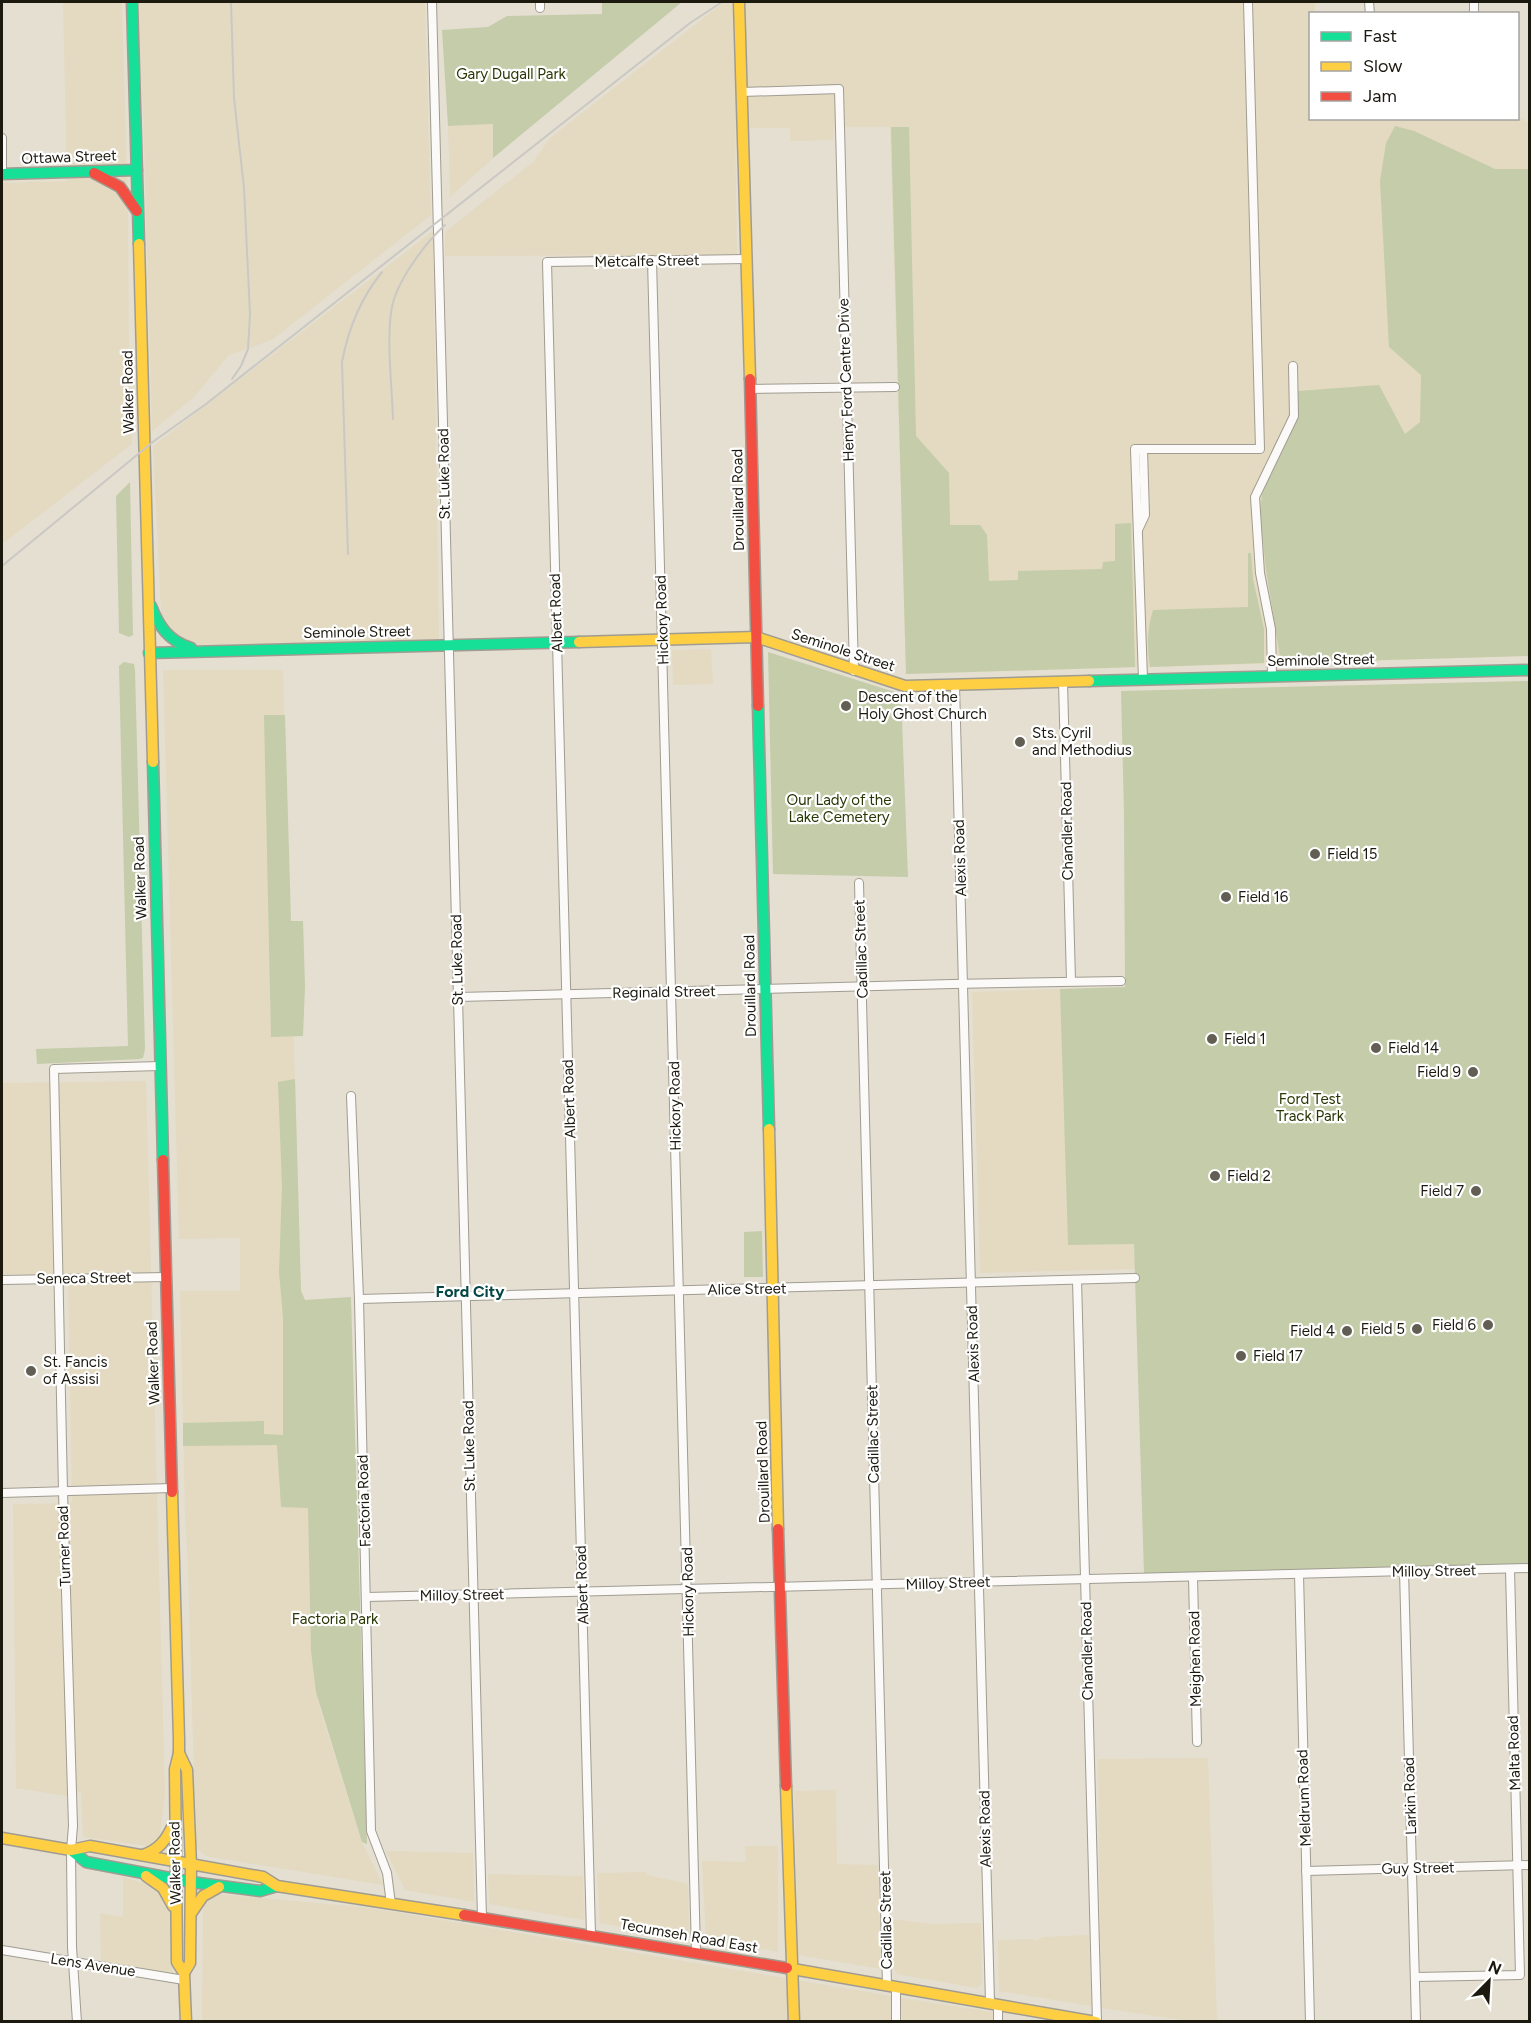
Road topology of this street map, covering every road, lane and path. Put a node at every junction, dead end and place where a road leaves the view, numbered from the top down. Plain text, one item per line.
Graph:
1 (132, 2) edge
2 (432, 2) edge
3 (739, 2) edge
4 (1248, 2) edge
5 (742, 92) junction
6 (2, 138) edge
7 (137, 170) junction
8 (88, 171) junction
9 (2, 174) edge
10 (138, 213) junction
11 (746, 259) junction
12 (652, 260) junction
13 (547, 262) joint
14 (1293, 366) dead end
15 (895, 387) dead end
16 (847, 388) junction
17 (750, 389) junction
18 (148, 597) junction
19 (756, 638) junction
20 (662, 640) junction
21 (557, 642) junction
22 (448, 645) junction
23 (201, 650) junction
24 (149, 653) junction
25 (1530, 670) edge
26 (854, 671) junction
27 (1272, 677) junction
28 (1143, 679) junction
29 (1063, 682) junction
30 (955, 685) junction
31 (859, 884) dead end
32 (1071, 981) junction
33 (1121, 981) dead end
34 (963, 983) junction
35 (862, 986) junction
36 (765, 990) junction
37 (672, 992) junction
38 (566, 995) junction
39 (458, 997) junction
40 (160, 1066) junction
41 (351, 1096) dead end
42 (166, 1276) junction
43 (1135, 1278) dead end
44 (58, 1279) junction
45 (2, 1280) edge
46 (1077, 1280) junction
47 (971, 1282) junction
48 (869, 1285) junction
49 (773, 1288) junction
50 (680, 1290) junction
51 (574, 1293) junction
52 (465, 1296) junction
53 (358, 1299) junction
54 (172, 1488) junction
55 (63, 1491) junction
56 (2, 1493) edge
57 (1530, 1568) edge
58 (1510, 1569) junction
59 (1404, 1571) junction
60 (1299, 1574) junction
61 (1193, 1577) junction
62 (1085, 1580) junction
63 (979, 1583) junction
64 (877, 1585) junction
65 (781, 1588) junction
66 (688, 1590) junction
67 (582, 1592) junction
68 (473, 1594) junction
69 (367, 1597) junction
70 (1197, 1742) dead end
71 (179, 1753) junction
72 (175, 1820) junction
73 (2, 1838) edge
74 (71, 1850) junction
75 (140, 1855) junction
76 (176, 1862) junction
77 (191, 1865) junction
78 (1530, 1865) edge
79 (1518, 1866) junction
80 (1412, 1868) junction
81 (136, 1870) junction
82 (1306, 1871) junction
83 (176, 1879) junction
84 (191, 1882) junction
85 (277, 1886) junction
86 (222, 1887) junction
87 (391, 1904) junction
88 (177, 1914) junction
89 (191, 1915) junction
90 (482, 1918) junction
91 (591, 1935) junction
92 (2, 1950) edge
93 (696, 1952) junction
94 (74, 1962) junction
95 (792, 1970) junction
96 (184, 1976) junction
97 (1415, 1977) junction
98 (891, 1986) junction
99 (994, 2003) junction
100 (77, 2022) edge
101 (186, 2022) edge
102 (794, 2022) edge
103 (896, 2022) edge
104 (998, 2022) edge
105 (1096, 2022) edge
106 (1310, 2022) edge
107 (1416, 2022) edge

1 - 7 main road, Walker Road
2 - 22 street, St. Luke Road
3 - 5 main road, Drouillard Road
4 - 28 street
5 - 11 main road, Drouillard Road
5 - 16 street, Henry Ford Centre Drive
6 - 9 street
7 - 8 main road, Ottawa Street
7 - 10 main road, Walker Road
8 - 9 main road, Ottawa Street
8 - 10 main road
10 - 18 main road, Walker Road
11 - 12 street, Metcalfe Street
11 - 17 main road, Drouillard Road
12 - 13 street, Metcalfe Street
12 - 20 street, Hickory Road
13 - 21 street, Albert Road
14 - 27 street
15 - 16 street
16 - 17 street
16 - 26 street, Henry Ford Centre Drive
17 - 19 main road, Drouillard Road
18 - 23 main road
18 - 24 main road, Walker Road
19 - 20 main road, Seminole Street
19 - 26 main road, Seminole Street
19 - 36 main road, Drouillard Road
20 - 21 main road, Seminole Street
20 - 37 street, Hickory Road
21 - 22 main road, Seminole Street
21 - 38 street, Albert Road
22 - 23 main road, Seminole Street
22 - 39 street, St. Luke Road
23 - 24 main road, Seminole Street
24 - 40 main road, Walker Road
25 - 27 main road, Seminole Street
26 - 30 main road, Seminole Street
27 - 28 main road, Seminole Street
28 - 29 main road, Seminole Street
29 - 30 main road, Seminole Street
29 - 32 street, Chandler Road
30 - 34 street, Alexis Road
31 - 35 street, Cadillac Street
32 - 33 street, Reginald Street
32 - 34 street, Reginald Street
34 - 35 street, Reginald Street
34 - 47 street, Alexis Road
35 - 36 street, Reginald Street
35 - 48 street, Cadillac Street
36 - 37 street, Reginald Street
36 - 49 main road, Drouillard Road
37 - 38 street, Reginald Street
37 - 50 street, Hickory Road
38 - 39 street, Reginald Street
38 - 51 street, Albert Road
39 - 52 street, St. Luke Road
40 - 42 main road, Walker Road
40 - 44 street, Turner Road
41 - 53 street, Factoria Road
42 - 44 street, Seneca Street
42 - 54 main road, Walker Road
43 - 46 street, Alice Street
44 - 45 street, Seneca Street
44 - 55 street, Turner Road
46 - 47 street, Alice Street
46 - 62 street, Chandler Road
47 - 48 street, Alice Street
47 - 63 street, Alexis Road
48 - 49 street, Alice Street
48 - 64 street, Cadillac Street
49 - 50 street, Alice Street
49 - 65 main road, Drouillard Road
50 - 51 street, Alice Street
50 - 66 street, Hickory Road
51 - 52 street, Alice Street
51 - 67 street, Albert Road
52 - 53 street, Alice Street
52 - 68 street, St. Luke Road
53 - 69 street, Factoria Road
54 - 55 street
54 - 71 main road, Walker Road
55 - 56 street
55 - 74 street, Turner Road
57 - 58 street, Milloy Street
58 - 59 street, Milloy Street
58 - 79 street, Malta Road
59 - 60 street, Milloy Street
59 - 80 street, Larkin Road
60 - 61 street, Milloy Street
60 - 82 street, Meldrum Road
61 - 62 street, Milloy Street
61 - 70 street, Meighen Road
62 - 63 street, Milloy Street
62 - 105 street, Chandler Road
63 - 64 street, Milloy Street
63 - 99 street, Alexis Road
64 - 65 street, Milloy Street
64 - 98 street, Cadillac Street
65 - 66 street, Milloy Street
65 - 95 main road, Drouillard Road
66 - 67 street, Milloy Street
66 - 93 street, Hickory Road
67 - 68 street, Milloy Street
67 - 91 street, Albert Road
68 - 69 street, Milloy Street
68 - 90 street, St. Luke Road
69 - 87 street, Factoria Road
71 - 72 main road, Walker Road
71 - 77 main road, Walker Road
72 - 75 main road
72 - 76 main road, Walker Road
73 - 74 main road, Tecumseh Road East
74 - 75 main road, Tecumseh Road East
74 - 81 main road, Tecumseh Road East
74 - 94 street, Turner Road
75 - 76 main road, Tecumseh Road East
76 - 77 main road, Tecumseh Road East
76 - 83 main road, Walker Road
77 - 84 main road, Walker Road
77 - 85 main road, Tecumseh Road East
78 - 79 street, Guy Street
79 - 80 street, Guy Street
79 - 97 street, Malta Road
80 - 82 street, Guy Street
80 - 97 street, Larkin Road
81 - 83 main road, Tecumseh Road East
81 - 88 main road
82 - 106 street, Meldrum Road
83 - 84 main road, Tecumseh Road East
83 - 88 main road, Walker Road
84 - 86 main road, Tecumseh Road East
84 - 89 main road, Walker Road
85 - 86 main road, Tecumseh Road East
85 - 87 main road, Tecumseh Road East
86 - 89 main road
87 - 90 main road, Tecumseh Road East
88 - 96 main road, Walker Road
89 - 96 main road, Walker Road
90 - 91 main road, Tecumseh Road East
91 - 93 main road, Tecumseh Road East
92 - 94 street, Lens Avenue
93 - 95 main road, Tecumseh Road East
94 - 96 street, Lens Avenue
94 - 100 street, Turner Road
95 - 98 main road, Tecumseh Road East
95 - 102 main road, Drouillard Road
96 - 101 main road, Walker Road
97 - 107 street, Larkin Road
98 - 99 main road, Tecumseh Road East
98 - 103 street, Cadillac Street
99 - 104 street, Alexis Road
99 - 105 main road, Tecumseh Road East

